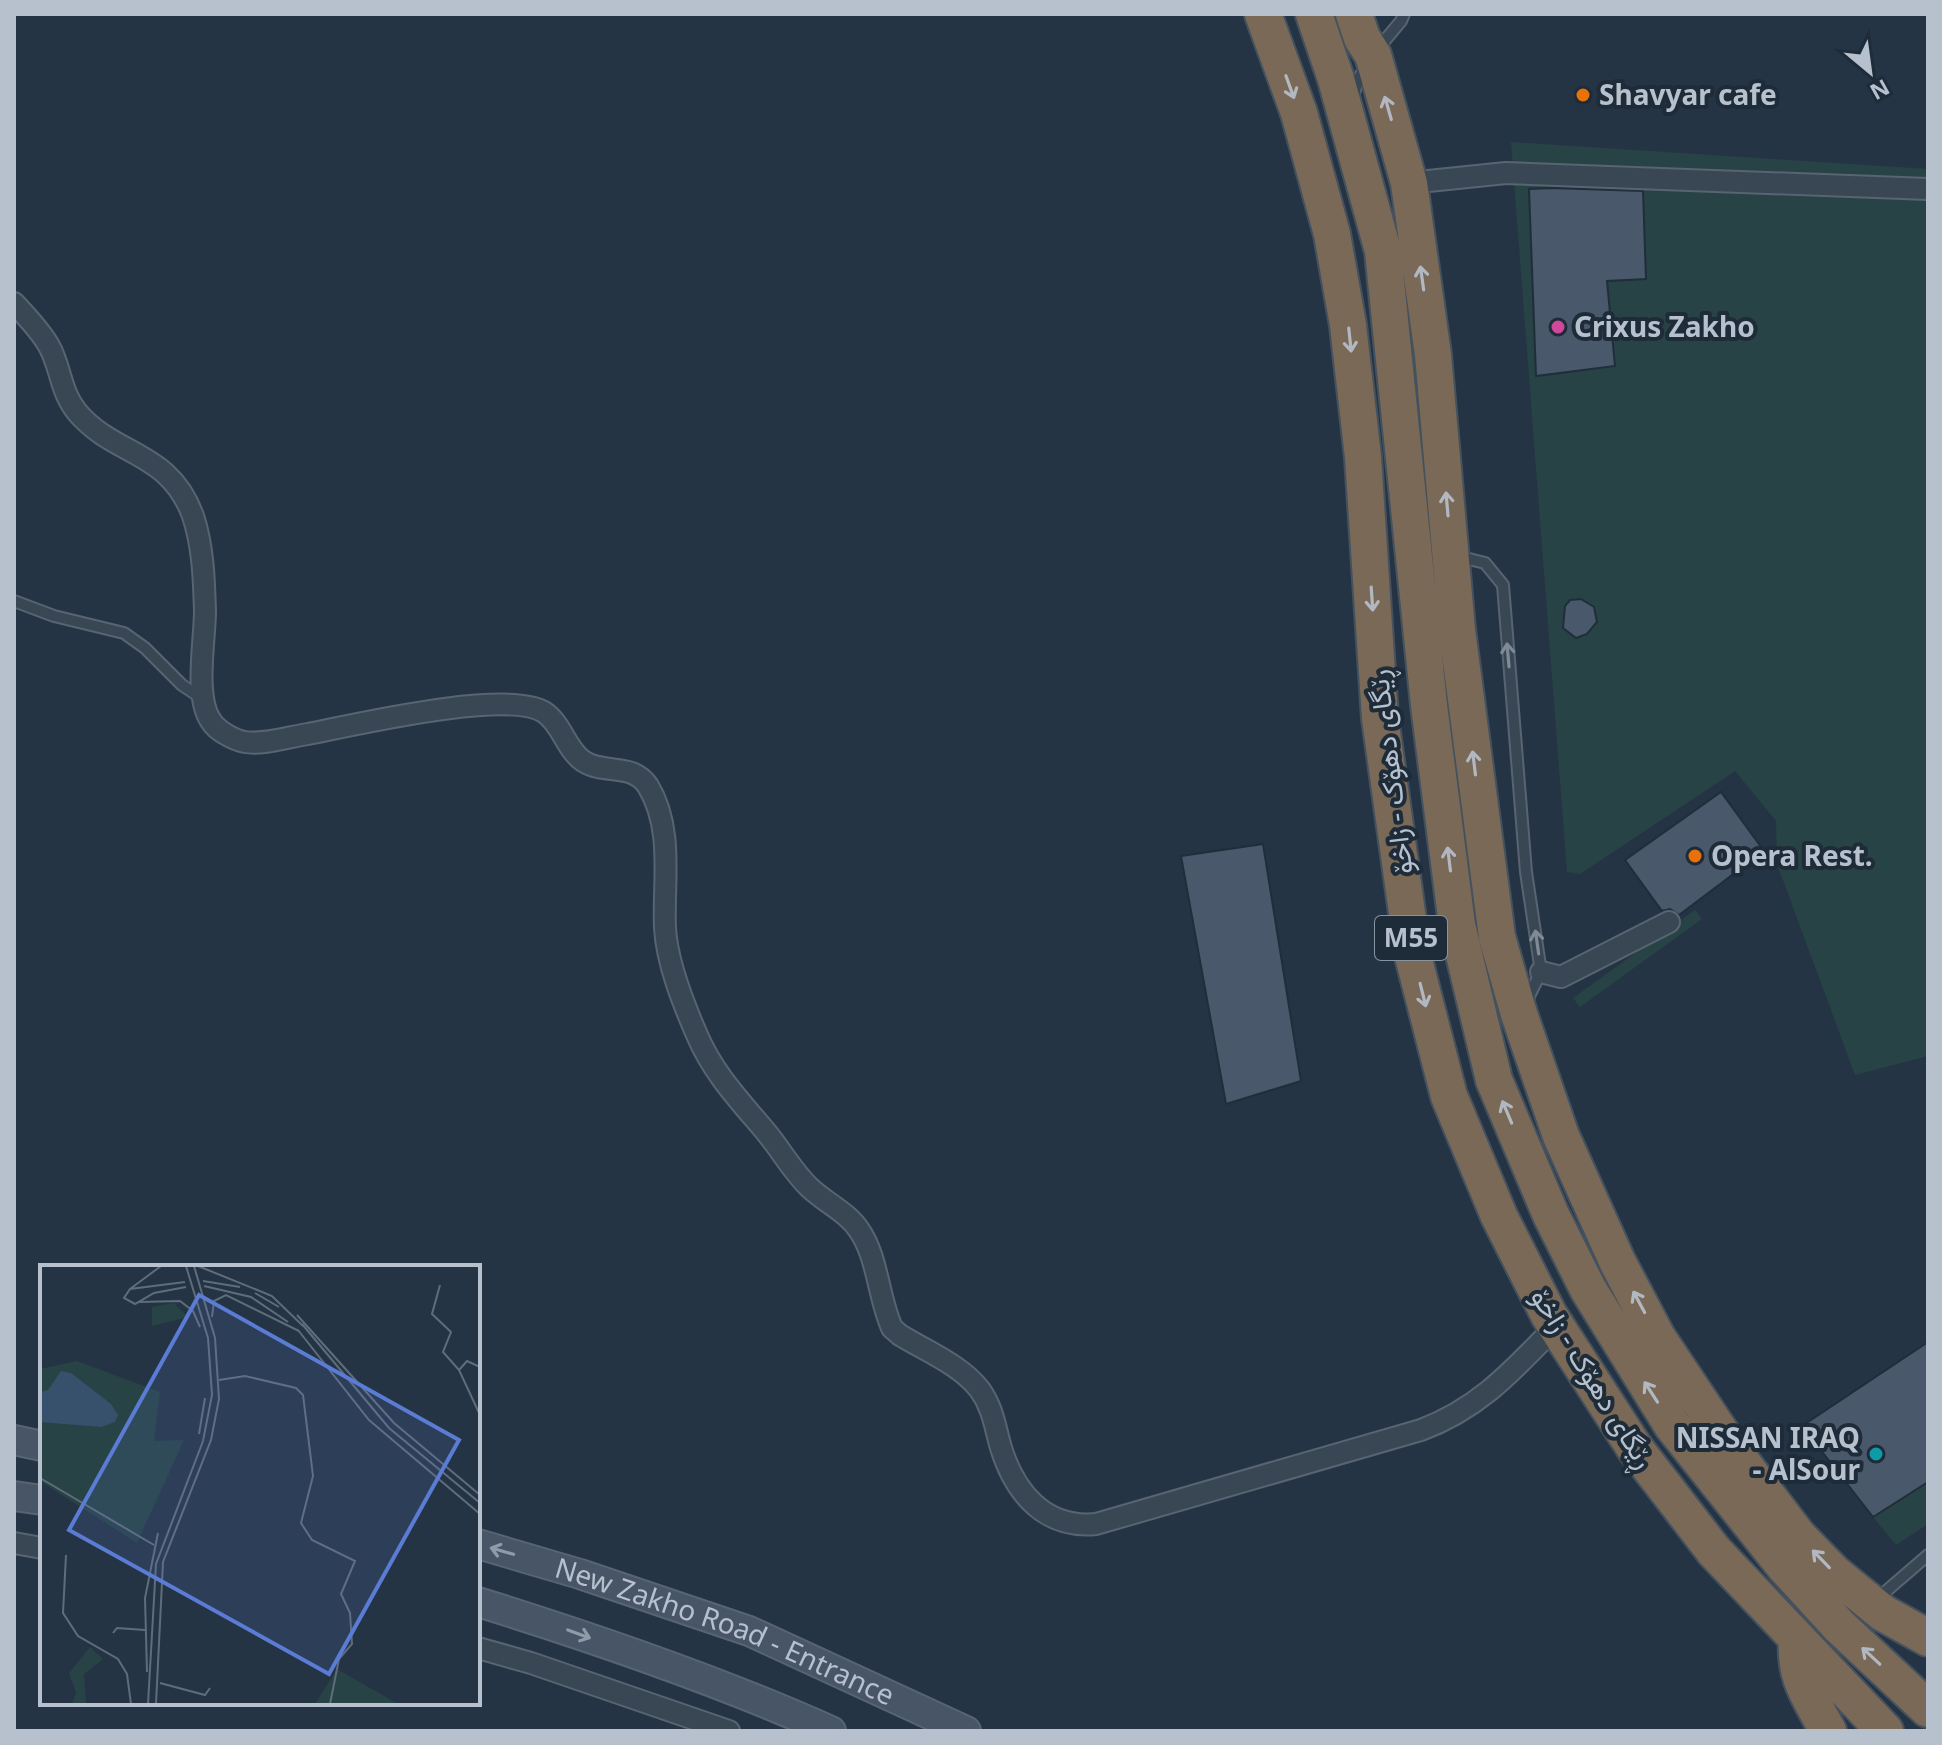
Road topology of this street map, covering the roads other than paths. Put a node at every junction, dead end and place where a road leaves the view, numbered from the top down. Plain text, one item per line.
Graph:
1 (1263, 14) edge
2 (1314, 14) edge
3 (1354, 14) edge
4 (1404, 14) edge
5 (1373, 55) junction
6 (1347, 122) junction
7 (1409, 183) junction
8 (1928, 189) edge
9 (14, 303) edge
10 (1452, 554) junction
11 (14, 601) edge
12 (204, 700) junction
13 (1669, 922) dead end
14 (1541, 972) junction
15 (1519, 1014) junction
16 (1561, 1136) junction
17 (1524, 1151) junction
18 (1556, 1326) junction
19 (14, 1440) edge
20 (40, 1446) edge
21 (14, 1496) edge
22 (40, 1500) edge
23 (14, 1543) edge
24 (480, 1545) edge
25 (40, 1548) edge
26 (1928, 1555) edge
27 (480, 1603) edge
28 (1872, 1603) junction
29 (1797, 1638) junction
30 (1928, 1638) edge
31 (480, 1649) edge
32 (1928, 1709) edge
33 (925, 1722) edge
34 (729, 1731) edge
35 (831, 1731) edge
36 (966, 1731) edge
37 (1828, 1731) edge
38 (1885, 1731) edge

1 -> 18 highway, ڕێگای دهۆک - زاخۆ / M55
2 - 6 highway, ڕێگای دهۆک - زاخۆ / M55
3 - 5 highway
4 - 5 lane
5 - 6 lane
7 -> 5 highway
17 -> 6 highway, ڕێگای دهۆک - زاخۆ / M55
7 - 8 street
10 -> 7 highway
9 - 12 street
14 -> 10 lane
15 -> 10 highway
11 - 12 lane
12 - 18 street
13 - 14 street
14 - 15 lane
15 - 16 highway
16 - 17 highway
28 -> 16 highway
32 -> 17 highway, ڕێگای دهۆک - زاخۆ / M55
18 - 29 highway, ڕێگای دهۆک - زاخۆ / M55
19 - 20 main road
21 - 22 main road
23 - 25 street
33 -> 24 main road, New Zakho Road - Entrance
26 - 28 lane
27 -> 35 main road
28 - 30 highway
29 - 37 highway
29 - 38 highway, ڕێگای دهۆک - زاخۆ / M55
31 - 34 street
33 - 36 main road, New Zakho Road - Entrance

